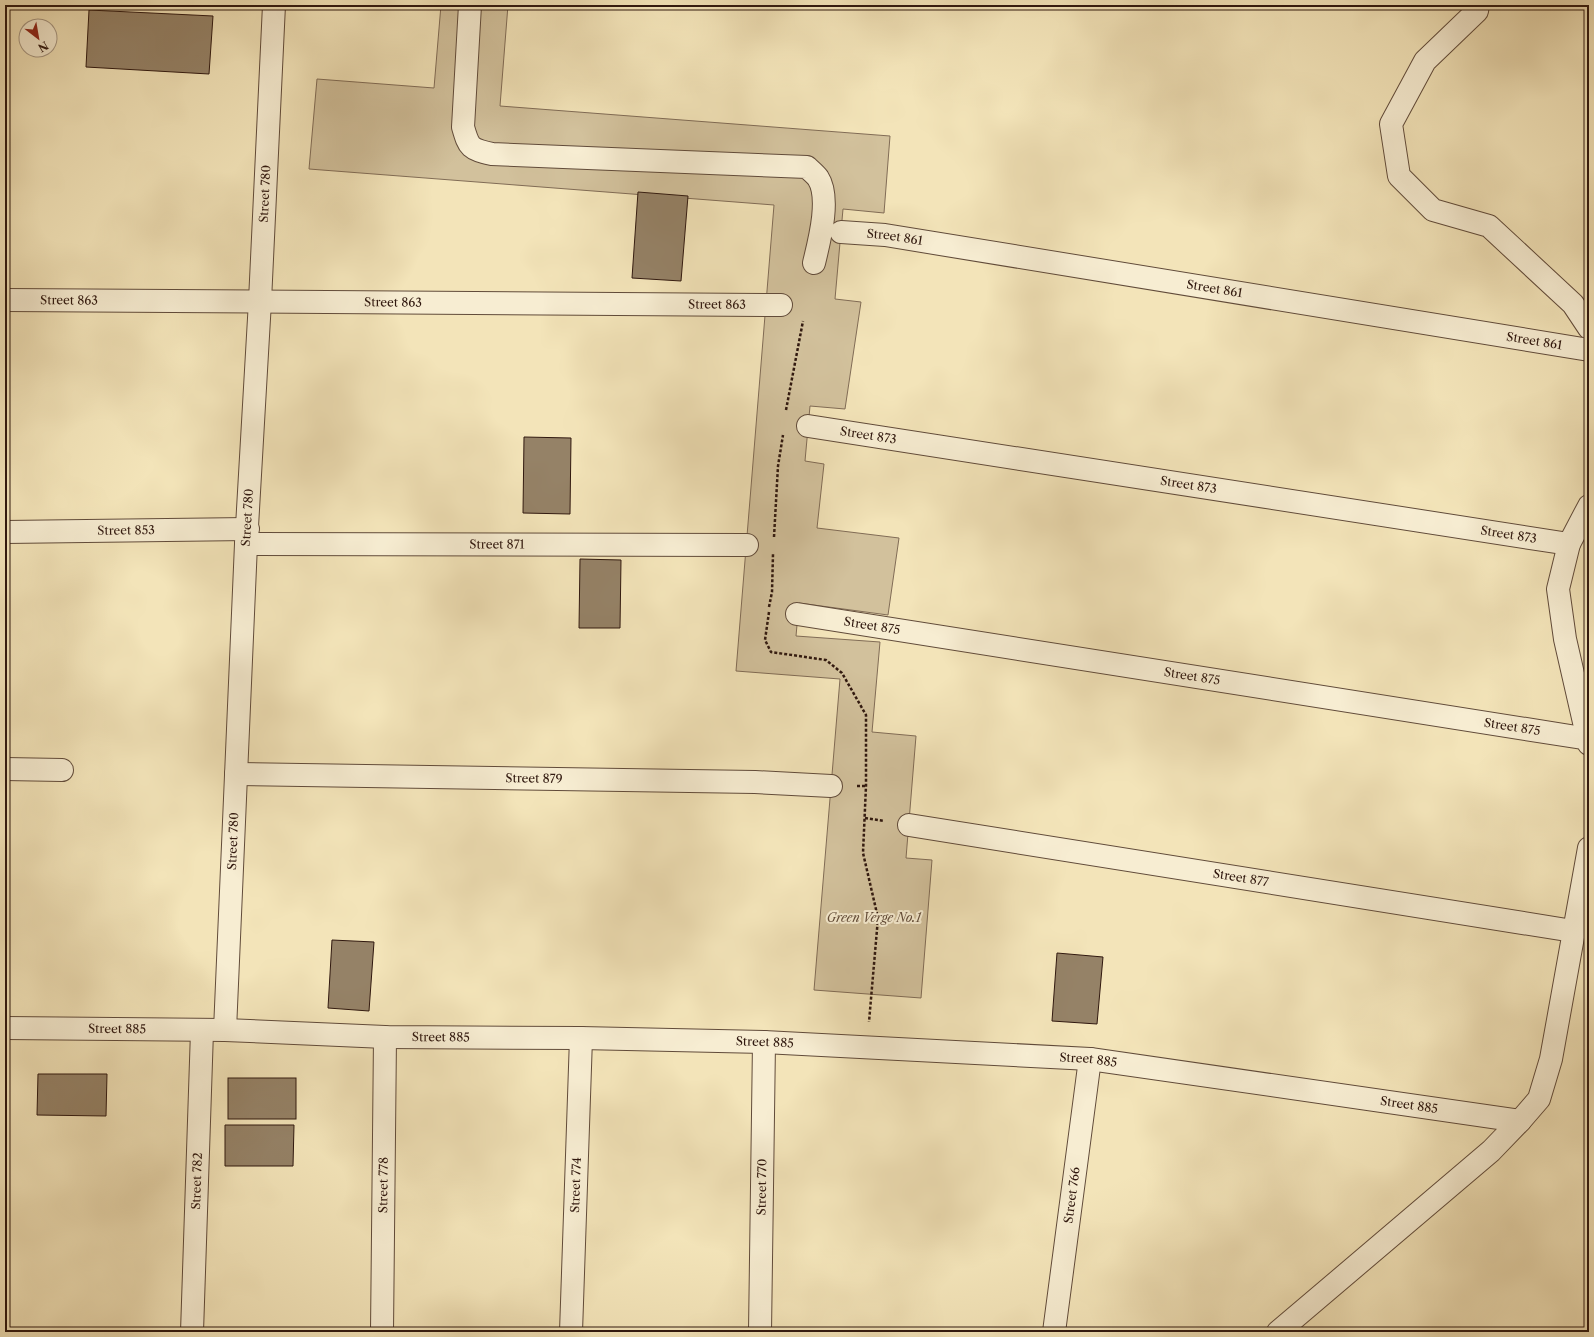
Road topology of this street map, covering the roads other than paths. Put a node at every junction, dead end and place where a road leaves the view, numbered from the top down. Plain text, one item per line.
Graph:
1 (274, 5) edge
2 (470, 5) edge
3 (1478, 5) edge
4 (841, 232) dead end
5 (814, 263) dead end
6 (5, 300) edge
7 (260, 301) junction
8 (781, 305) dead end
9 (1589, 328) edge
10 (1589, 350) edge
11 (808, 426) dead end
12 (1589, 506) edge
13 (5, 532) edge
14 (247, 537) junction
15 (1569, 544) junction
16 (747, 545) dead end
17 (798, 614) dead end
18 (1588, 741) edge
19 (5, 769) edge
20 (62, 770) dead end
21 (236, 774) junction
22 (831, 786) dead end
23 (909, 825) dead end
24 (1589, 848) edge
25 (1573, 931) junction
26 (5, 1028) edge
27 (225, 1030) junction
28 (202, 1031) junction
29 (385, 1037) junction
30 (581, 1038) junction
31 (764, 1042) junction
32 (1090, 1059) junction
33 (1520, 1121) junction
34 (192, 1332) edge
35 (382, 1332) edge
36 (571, 1332) edge
37 (760, 1332) edge
38 (1054, 1332) edge
39 (1278, 1332) edge

1 - 7 street, Street 780
2 - 5 street
3 - 9 street
4 - 10 street, Street 861
6 - 7 street, Street 863
7 - 8 street, Street 863
7 - 14 street, Street 780
11 - 15 street, Street 873
12 - 15 street
13 - 14 street, Street 853
14 - 16 street, Street 871
14 - 21 street, Street 780
15 - 18 street
17 - 18 street, Street 875
19 - 20 street
21 - 22 street, Street 879
21 - 27 street, Street 780
23 - 25 street, Street 877
24 - 25 street
25 - 33 street
26 - 28 street, Street 885
27 - 28 street, Street 885
27 - 29 street, Street 885
28 - 34 street, Street 782
29 - 30 street, Street 885
29 - 35 street, Street 778
30 - 31 street, Street 885
30 - 36 street, Street 774
31 - 32 street, Street 885
31 - 37 street, Street 770
32 - 33 street, Street 885
32 - 38 street, Street 766
33 - 39 street

